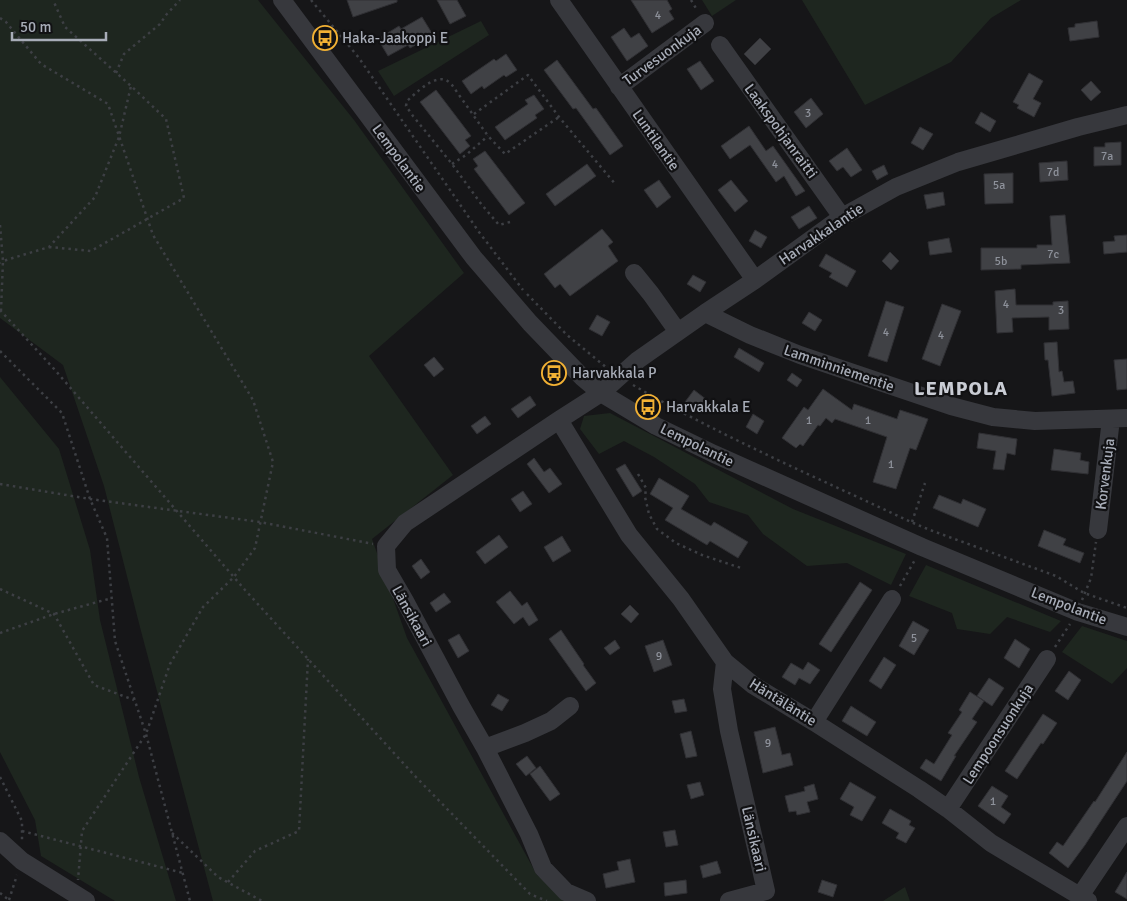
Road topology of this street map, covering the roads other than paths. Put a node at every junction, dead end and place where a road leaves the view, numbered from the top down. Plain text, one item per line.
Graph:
1 (282, 0) edge
2 (559, 0) edge
3 (706, 23) dead end
4 (720, 45) dead end
5 (618, 87) junction
6 (1127, 115) edge
7 (842, 217) junction
8 (634, 273) dead end
9 (755, 280) junction
10 (705, 313) junction
11 (678, 332) junction
12 (601, 393) junction
13 (1119, 418) edge
14 (559, 420) junction
15 (1098, 530) road end
16 (892, 599) road end
17 (1127, 627) edge
18 (1047, 659) road end
19 (725, 662) junction
20 (570, 706) dead end
21 (814, 722) junction
22 (485, 748) junction
23 (948, 809) junction
24 (1127, 826) edge
25 (0, 841) edge
26 (81, 898) edge
27 (1084, 898) edge
28 (587, 901) edge
29 (729, 901) edge

1 - 12 street, Lempolantie
2 - 5 street, Luntilantie
3 - 5 street, Turvesuonkuja
4 - 7 street, Laakspohjanraitti
5 - 9 street, Luntilantie
6 - 7 street, Harvakkalantie
7 - 9 street, Harvakkalantie
8 - 11 street
9 - 10 street, Harvakkalantie
10 - 11 street, Harvakkalantie
10 - 13 street, Lamminniementie
11 - 12 street, Harvakkalantie
12 - 14 street
12 - 17 street, Lempolantie
13 - 15 street, Korvenkuja
14 - 19 street, Häntäläntie
14 - 22 street, Länsikaari
16 - 21 street
18 - 23 street, Lempoonsuonkuja
19 - 21 street, Häntäläntie
19 - 29 street, Länsikaari
20 - 22 street
21 - 23 street, Häntäläntie
22 - 28 street, Länsikaari
23 - 27 street, Häntäläntie
24 - 27 street
25 - 26 street

